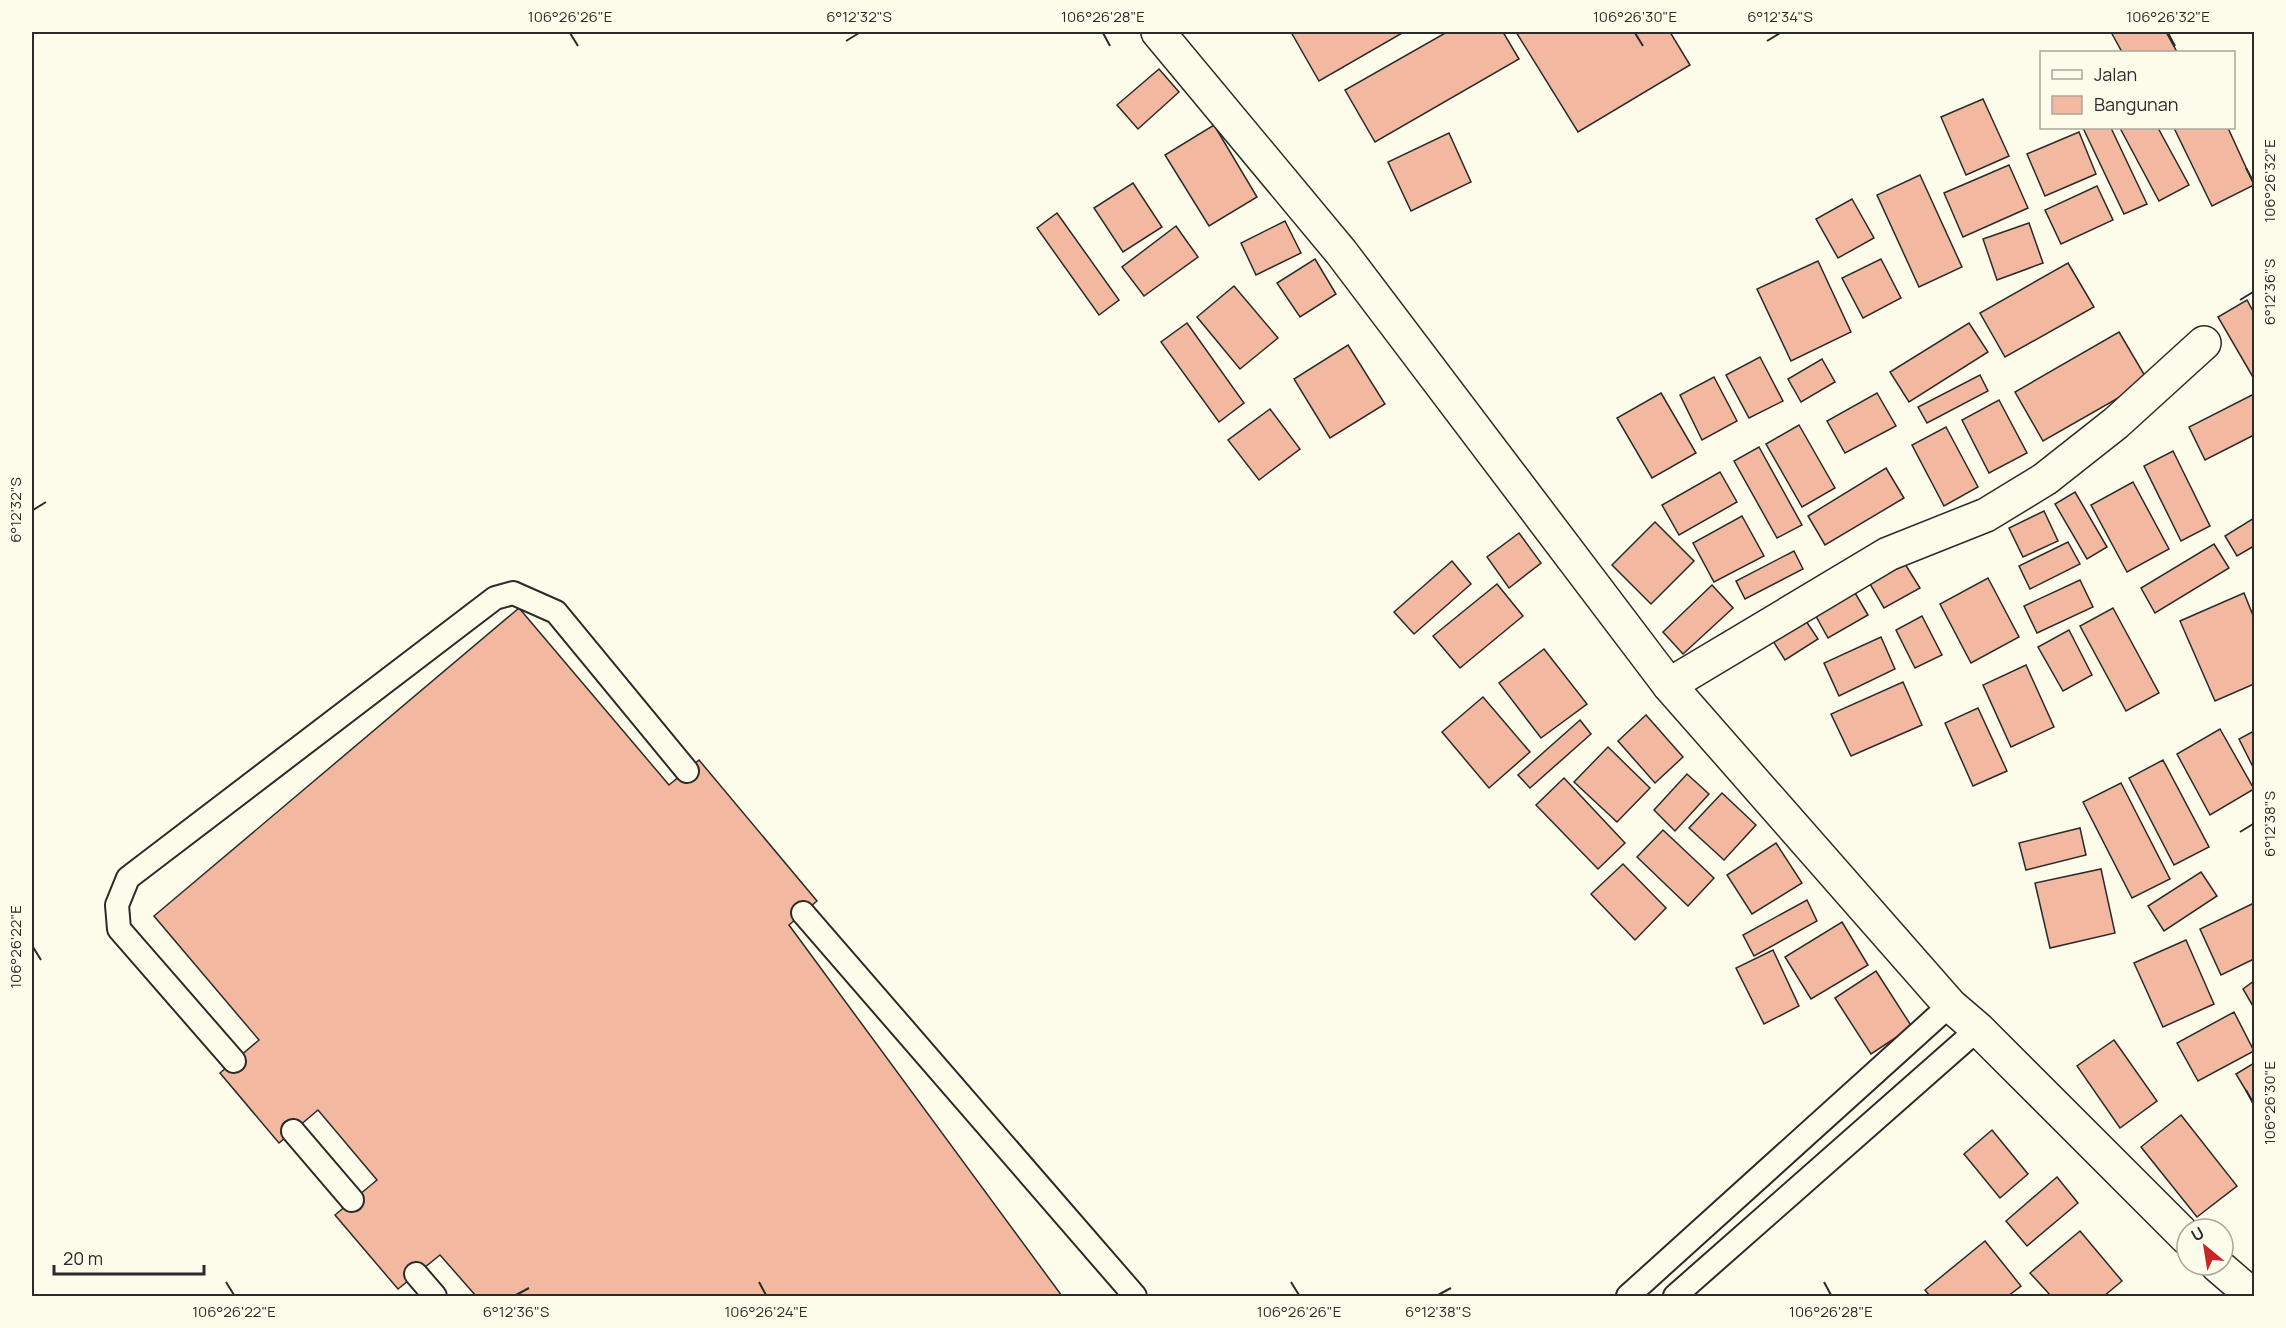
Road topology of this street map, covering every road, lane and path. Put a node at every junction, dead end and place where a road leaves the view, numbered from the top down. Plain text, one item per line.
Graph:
1 (1158, 32) edge
2 (2204, 344) dead end
3 (1670, 685) junction
4 (687, 771) dead end
5 (803, 913) dead end
6 (1950, 1005) junction
7 (1978, 1029) junction
8 (234, 1061) dead end
9 (293, 1131) dead end
10 (352, 1200) dead end
11 (2175, 1226) edge
12 (416, 1274) dead end
13 (2231, 1277) edge
14 (435, 1296) edge
15 (1136, 1296) edge
16 (1628, 1296) edge
17 (1675, 1296) edge
18 (2253, 1296) edge

1 - 3 main road
2 - 3 main road
3 - 6 main road
4 - 8 lane
5 - 15 lane
6 - 7 main road
6 - 16 lane
7 - 11 main road
7 - 17 lane
9 - 10 lane
12 - 14 lane
13 - 18 main road

